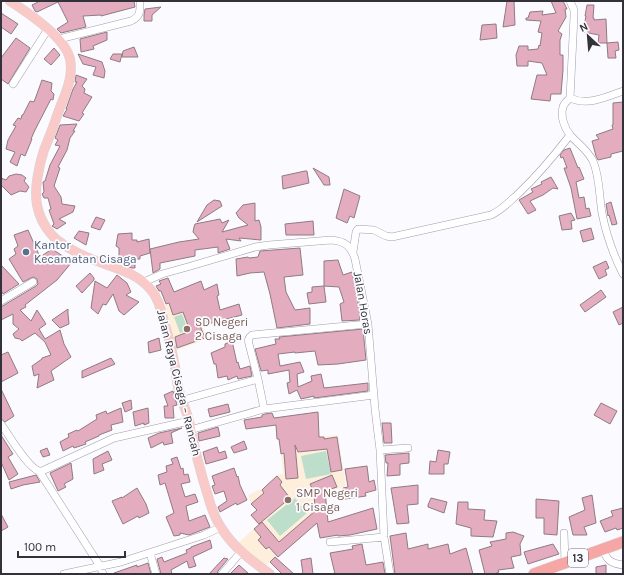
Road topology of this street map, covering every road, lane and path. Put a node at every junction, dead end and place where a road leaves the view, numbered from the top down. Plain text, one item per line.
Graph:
1 (10, 1) edge
2 (140, 1) edge
3 (570, 1) edge
4 (48, 29) junction
5 (58, 39) junction
6 (13, 84) dead end
7 (623, 91) edge
8 (570, 98) junction
9 (570, 136) junction
10 (353, 252) junction
11 (623, 274) edge
12 (32, 282) dead end
13 (144, 282) junction
14 (1, 301) edge
15 (368, 324) junction
16 (258, 380) junction
17 (374, 395) junction
18 (183, 400) junction
19 (264, 409) junction
20 (1, 424) edge
21 (189, 425) junction
22 (408, 448) dead end
23 (380, 450) junction
24 (39, 471) junction
25 (221, 528) junction
26 (564, 534) dead end
27 (384, 537) junction
28 (330, 542) dead end
29 (623, 542) edge
30 (602, 550) junction
31 (241, 552) junction
32 (150, 553) junction
33 (565, 562) junction
34 (623, 565) edge
35 (100, 566) junction
36 (64, 574) edge
37 (103, 574) edge
38 (156, 574) edge
39 (222, 574) edge
40 (270, 574) edge
41 (390, 574) edge
42 (534, 574) edge

1 - 4 main road, Jalan Raya Cisaga – Rancah
2 - 5 street
3 - 8 street
4 - 5 main road, Jalan Raya Cisaga – Rancah
4 - 6 street
5 - 13 main road, Jalan Raya Cisaga – Rancah
7 - 8 street
8 - 9 street
9 - 10 street
9 - 11 street
10 - 13 street
10 - 15 street, Jalan Horas
12 - 14 street
13 - 18 main road, Jalan Raya Cisaga – Rancah
15 - 16 street
15 - 17 street, Jalan Horas
16 - 18 street
16 - 19 street
17 - 19 street
17 - 23 street, Jalan Horas
18 - 21 main road, Jalan Raya Cisaga – Rancah
19 - 21 street
20 - 24 street
21 - 24 street
21 - 25 main road, Jalan Raya Cisaga – Rancah
22 - 23 street
23 - 27 street, Jalan Horas
24 - 35 street
25 - 31 main road, Jalan Raya Cisaga – Rancah
25 - 32 street
26 - 33 street
27 - 28 street
27 - 41 street, Jalan Horas
29 - 30 highway, 13
30 - 33 highway, 13
30 - 34 street
31 - 39 street
31 - 40 main road, Jalan Raya Cisaga – Rancah
32 - 35 street
32 - 38 street
33 - 42 highway, 13
35 - 36 street
35 - 37 street

